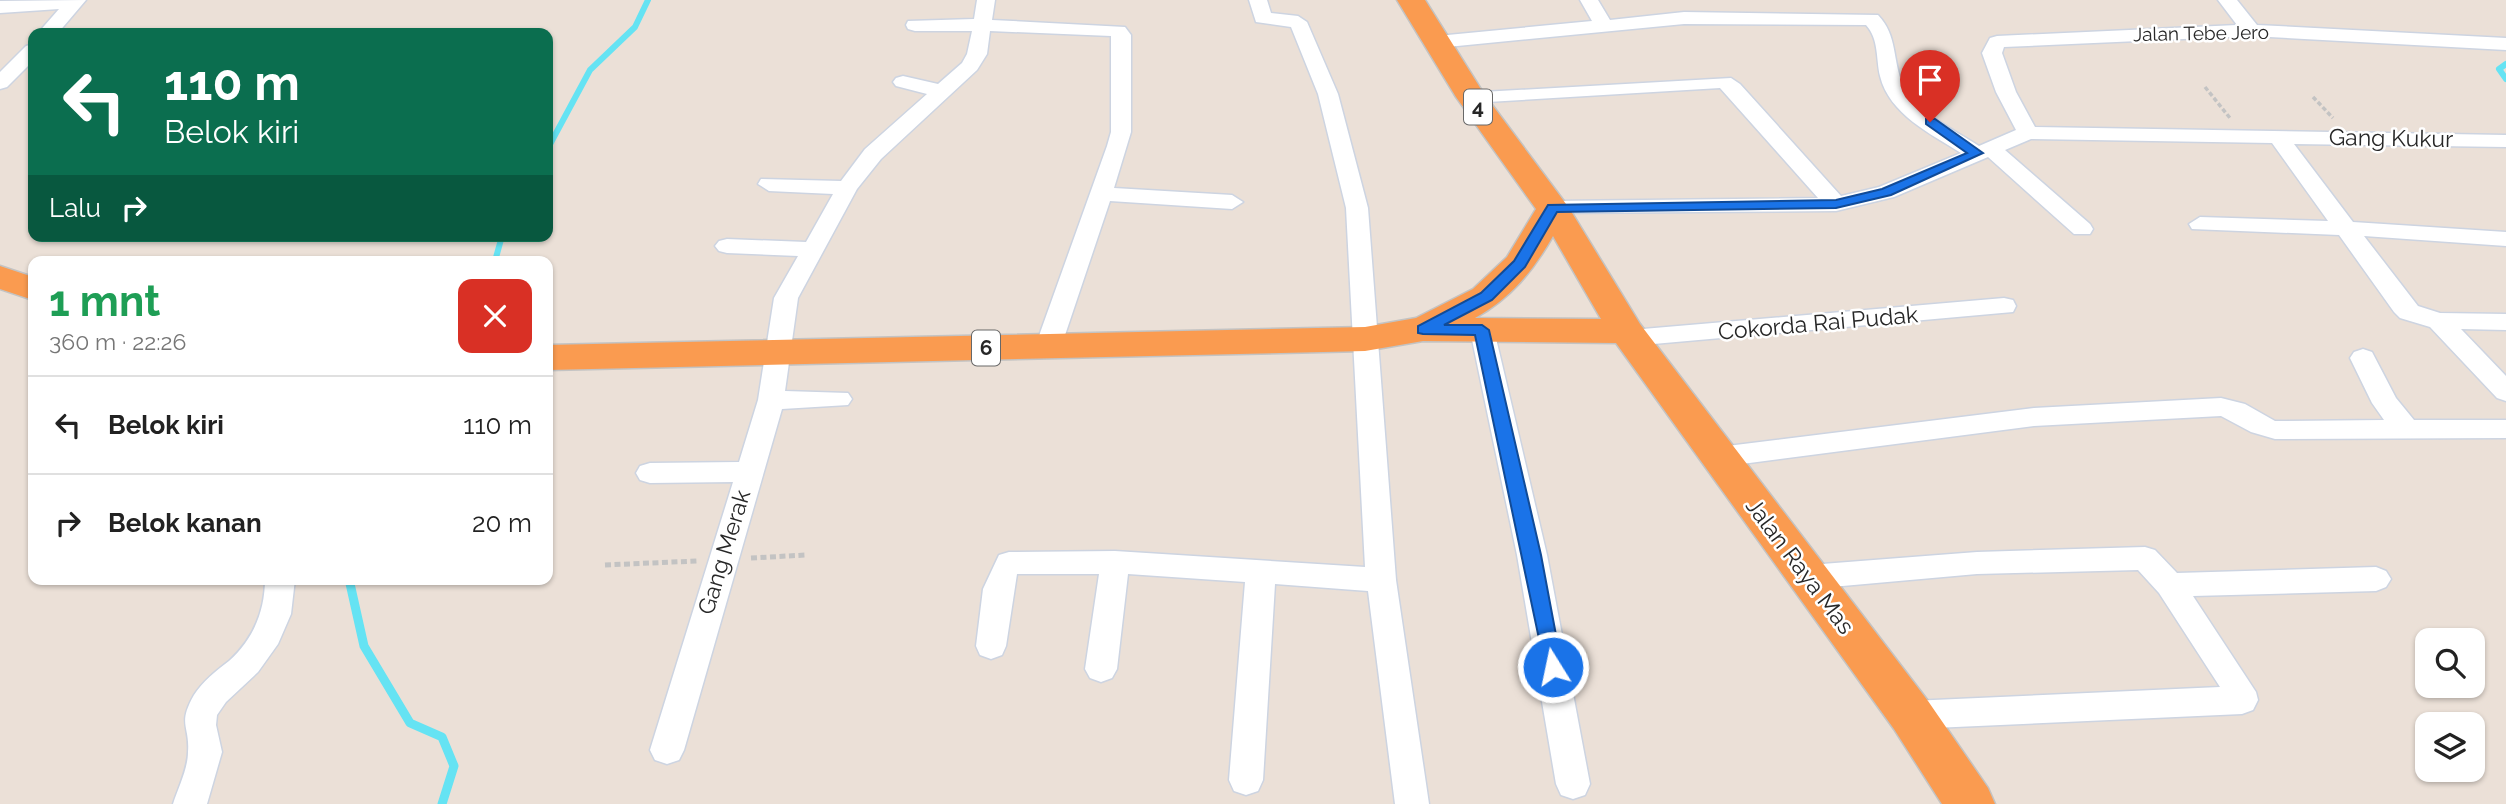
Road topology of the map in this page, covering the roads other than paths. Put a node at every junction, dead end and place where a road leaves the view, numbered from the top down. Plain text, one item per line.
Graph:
1 (986, 0) edge
2 (1258, 0) edge
3 (1589, 0) edge
4 (1787, 0) edge
5 (2227, 0) edge
6 (77, 1) edge
7 (1417, 1) edge
8 (0, 6) edge
9 (1799, 16) junction
10 (1603, 24) junction
11 (915, 25) dead end
12 (982, 25) junction
13 (53, 28) edge
14 (2251, 30) junction
15 (1437, 42) junction
16 (2506, 44) edge
17 (28, 52) edge
18 (0, 55) edge
19 (28, 55) edge
20 (903, 82) dead end
21 (0, 83) edge
22 (941, 91) junction
23 (1471, 97) junction
24 (2277, 135) junction
25 (2506, 141) edge
26 (2002, 143) junction
27 (769, 184) dead end
28 (847, 188) junction
29 (1099, 194) junction
30 (1232, 202) dead end
31 (1836, 204) junction
32 (1553, 208) junction
33 (2200, 224) dead end
34 (2344, 228) junction
35 (2082, 229) dead end
36 (2506, 239) edge
37 (727, 246) dead end
38 (812, 249) junction
39 (0, 277) edge
40 (28, 287) edge
41 (2004, 306) dead end
42 (2439, 321) junction
43 (2506, 322) edge
44 (1423, 329) junction
45 (1482, 330) junction
46 (1629, 334) junction
47 (1365, 339) junction
48 (1048, 347) junction
49 (779, 353) junction
50 (553, 358) edge
51 (2363, 358) dead end
52 (2506, 392) edge
53 (771, 400) junction
54 (839, 400) dead end
55 (2406, 429) junction
56 (2506, 429) edge
57 (1719, 457) junction
58 (748, 472) junction
59 (650, 473) dead end
60 (1115, 562) junction
61 (1261, 571) junction
62 (1809, 577) junction
63 (2376, 579) dead end
64 (1381, 580) junction
65 (280, 585) edge
66 (2170, 585) junction
67 (991, 646) dead end
68 (1101, 669) dead end
69 (1911, 715) junction
70 (667, 750) dead end
71 (1246, 780) dead end
72 (1573, 784) dead end
73 (190, 804) edge
74 (1412, 804) edge
75 (1970, 804) edge

1 - 12 street, Gang Merak
2 - 47 street
3 - 10 street
4 - 9 street
5 - 14 street
6 - 8 street
6 - 13 street
7 - 15 highway, 4
9 - 10 street
9 - 26 street
10 - 15 street
11 - 12 street
12 - 22 street, Gang Merak
12 - 29 street
14 - 16 street, Jalan Tebe Jero
14 - 26 street, Jalan Tebe Jero
15 - 23 highway, 4
17 - 18 street
19 - 21 street
20 - 22 street
22 - 28 street, Gang Merak
23 - 31 street
23 - 32 highway, 4
24 - 25 street, Gang Kukur
24 - 26 street, Gang Kukur
24 - 34 street
26 - 31 street
26 - 35 street
27 - 28 street
28 - 38 street, Gang Merak
29 - 30 street
29 - 48 street
31 - 32 street
32 - 44 highway, 6
32 - 46 highway, 4
33 - 34 street
34 - 36 street
34 - 42 street
37 - 38 street
38 - 49 street, Gang Merak
39 - 40 highway
41 - 46 street, Cokorda Rai Pudak
42 - 43 street
42 - 52 street
44 - 45 highway, 6
44 - 47 highway, 6
45 - 46 highway, 6
45 - 72 street
46 - 57 highway, Jalan Raya Mas
47 - 48 highway, 6
47 - 64 street
48 - 49 highway, 6
49 - 50 highway, 6
49 - 53 street, Gang Merak
51 - 55 street
53 - 54 street
53 - 58 street, Gang Merak
55 - 56 street
55 - 57 street
57 - 62 highway, Jalan Raya Mas
58 - 59 street
58 - 70 street, Gang Merak
60 - 61 street
60 - 67 street
60 - 68 street
61 - 64 street
61 - 71 street
62 - 66 street
62 - 69 highway, Jalan Raya Mas
63 - 66 street
64 - 74 street
65 - 73 street
66 - 69 street
69 - 75 highway, Jalan Raya Mas

